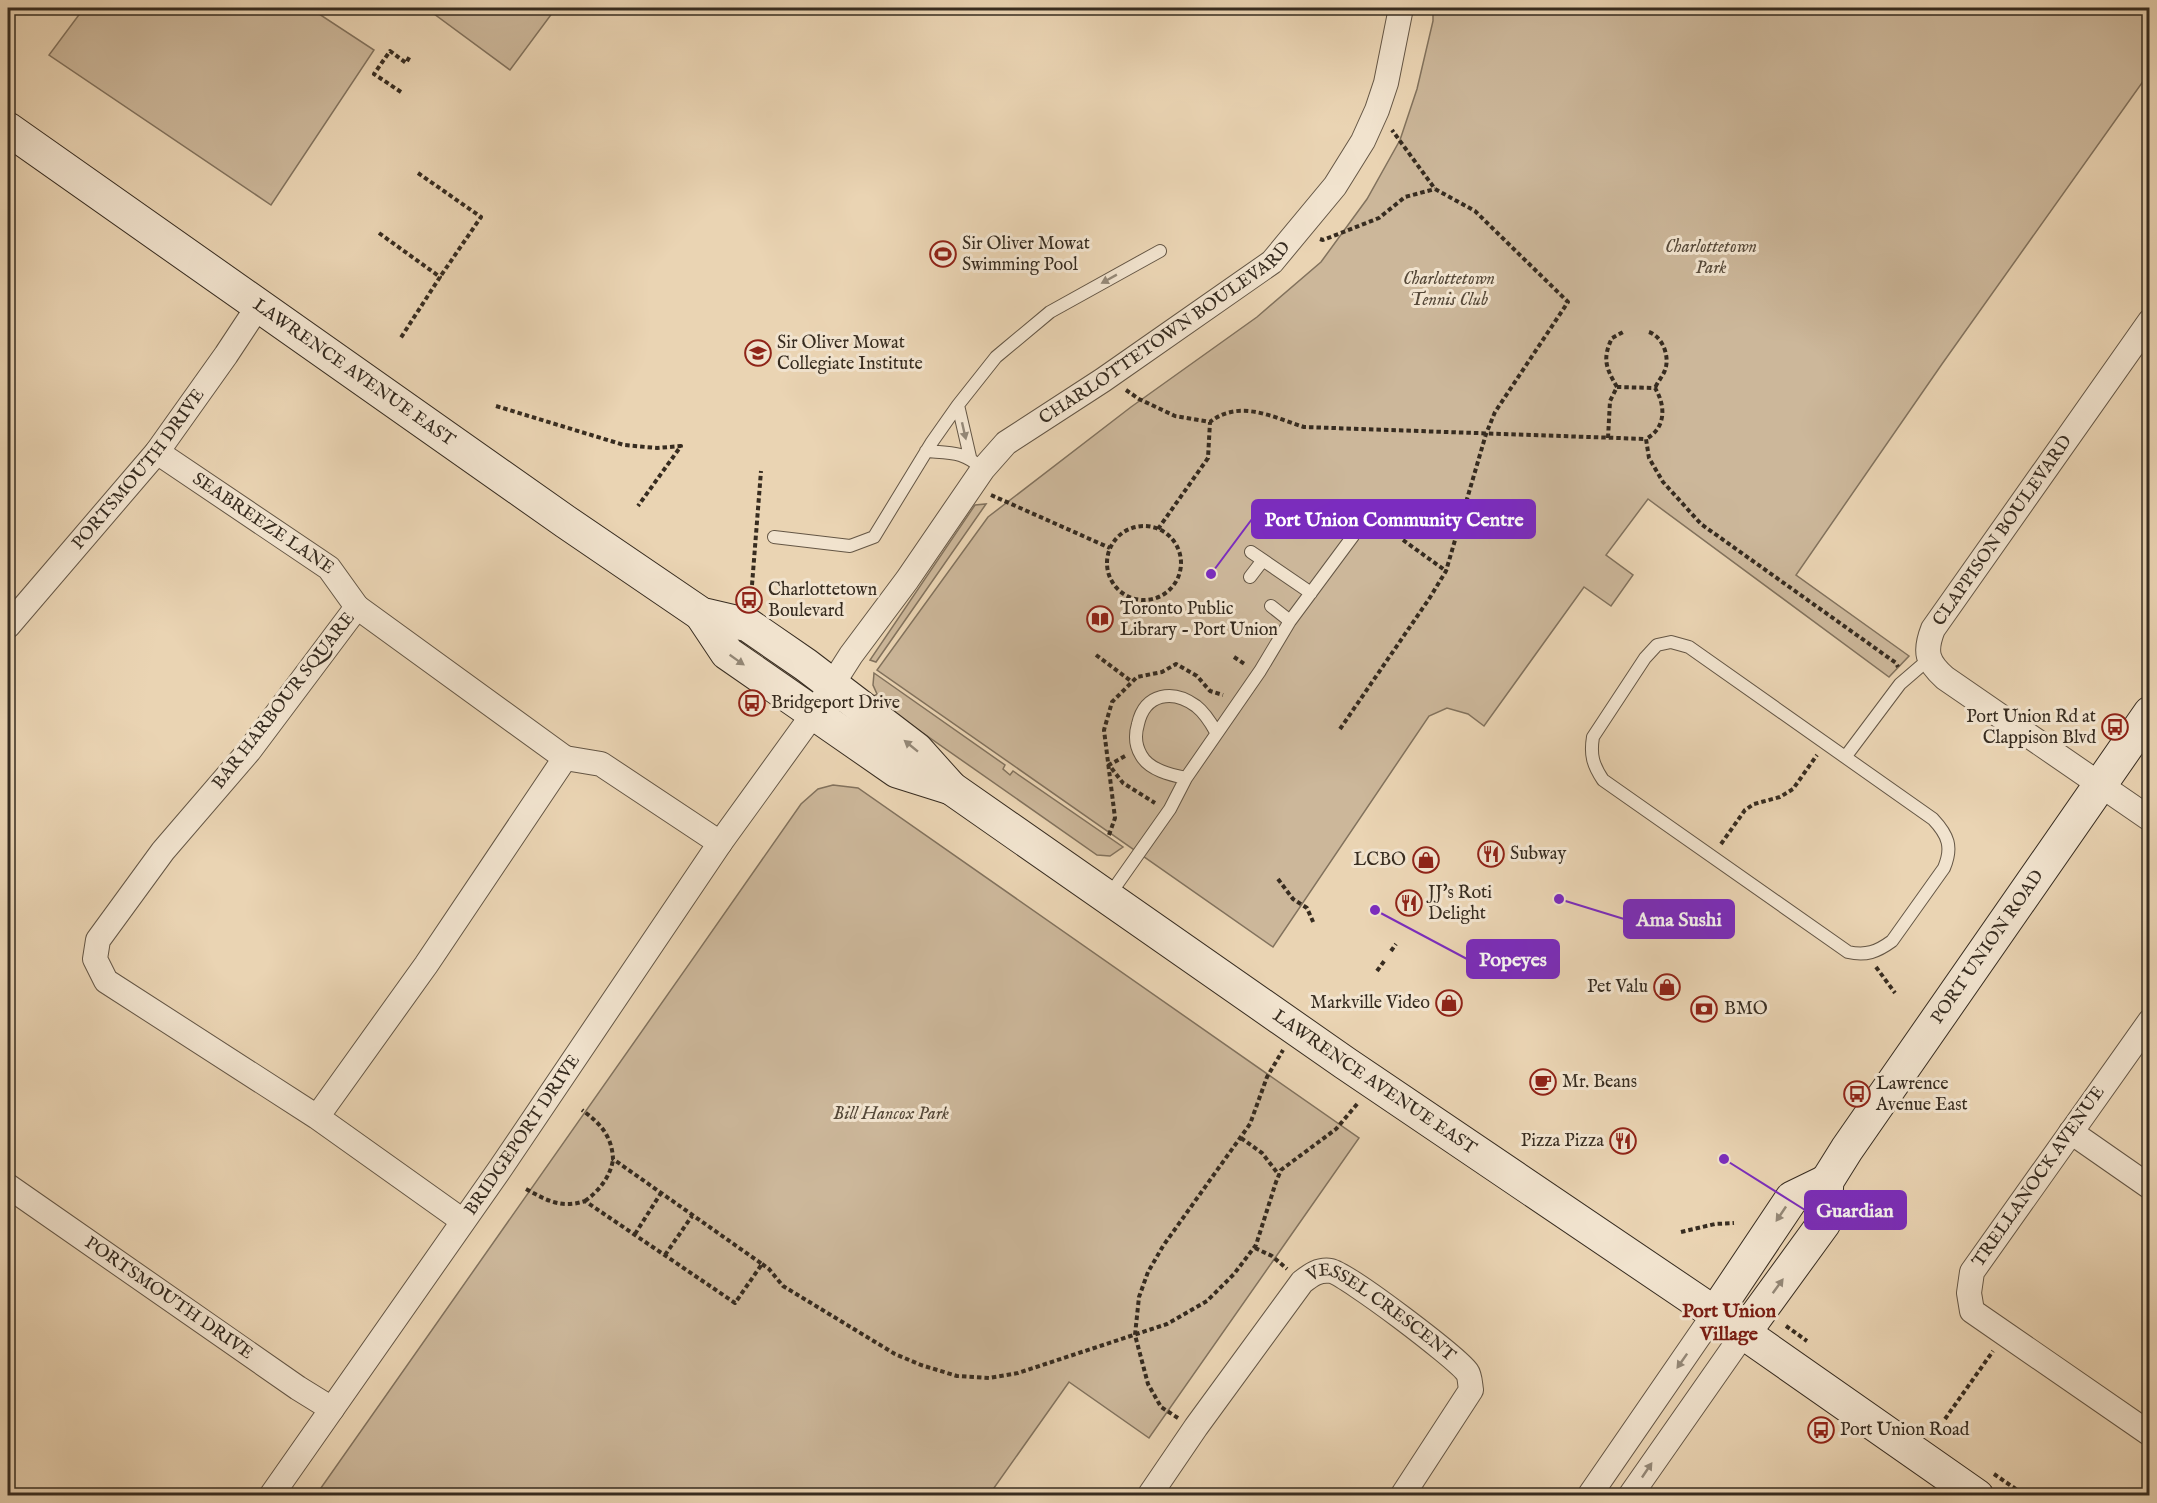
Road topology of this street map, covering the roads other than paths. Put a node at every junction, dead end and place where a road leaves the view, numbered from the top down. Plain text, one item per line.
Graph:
1 (1401, 8) edge
2 (8, 129) edge
3 (1160, 251) dead end
4 (259, 305) junction
5 (2150, 321) edge
6 (958, 405) junction
7 (926, 451) junction
8 (157, 452) junction
9 (975, 469) junction
10 (1353, 536) dead end
11 (774, 537) dead end
12 (1251, 552) dead end
13 (1263, 560) junction
14 (1250, 577) dead end
15 (1311, 593) junction
16 (1271, 606) dead end
17 (357, 607) junction
18 (701, 614) junction
19 (1290, 621) junction
20 (8, 626) edge
21 (1929, 659) junction
22 (831, 685) junction
23 (814, 712) junction
24 (2150, 714) edge
25 (1216, 732) junction
26 (1846, 756) junction
27 (565, 758) junction
28 (1186, 778) junction
29 (2099, 785) junction
30 (951, 789) junction
31 (2150, 819) edge
32 (720, 843) junction
33 (1108, 897) junction
34 (2150, 1021) edge
35 (317, 1117) junction
36 (2071, 1132) junction
37 (1827, 1181) junction
38 (8, 1186) edge
39 (2150, 1188) edge
40 (463, 1221) junction
41 (1714, 1313) junction
42 (1744, 1333) junction
43 (332, 1409) junction
44 (2150, 1434) edge
45 (271, 1496) edge
46 (1149, 1496) edge
47 (1402, 1496) edge
48 (1589, 1496) edge
49 (1630, 1496) edge
50 (1977, 1496) edge

1 - 9 street, CHARLOTTETOWN BOULEVARD
2 - 4 main road, LAWRENCE AVENUE EAST
3 -> 6 lane
4 - 8 street, PORTSMOUTH DRIVE
4 - 18 main road, LAWRENCE AVENUE EAST
5 - 21 street, CLAPPISON BOULEVARD
6 - 7 lane
6 -> 9 lane
7 - 9 lane
7 - 11 lane
8 - 17 street, SEABREEZE LANE
8 - 20 street, PORTSMOUTH DRIVE
9 - 22 street, CHARLOTTETOWN BOULEVARD
10 - 15 lane
12 - 13 lane
13 - 14 lane
13 - 15 lane
15 - 19 lane
16 - 19 lane
17 - 27 street, BAR HARBOUR SQUARE
17 - 35 street, BAR HARBOUR SQUARE
18 - 22 main road, LAWRENCE AVENUE EAST
18 -> 23 main road, LAWRENCE AVENUE EAST
19 - 25 lane
21 - 26 lane
21 - 29 street
22 - 23 street, BRIDGEPORT DRIVE
30 -> 22 main road, LAWRENCE AVENUE EAST
23 - 30 main road, LAWRENCE AVENUE EAST
23 - 32 street, BRIDGEPORT DRIVE
24 - 29 main road, PORT UNION ROAD
25 - 28 lane
25 - 28 lane
26 - 26 lane
27 - 32 street
27 - 35 street
28 - 33 lane
29 - 31 street
29 - 37 main road, PORT UNION ROAD
30 - 33 main road, LAWRENCE AVENUE EAST
32 - 40 street, BRIDGEPORT DRIVE
33 - 41 main road, LAWRENCE AVENUE EAST
34 - 36 street, TRELLANOCK AVENUE
35 - 40 street, BAR HARBOUR SQUARE
36 - 39 street
36 - 44 street, TRELLANOCK AVENUE
37 -> 41 main road
42 -> 37 main road, PORT UNION ROAD
38 - 43 street, PORTSMOUTH DRIVE
40 - 43 street, BRIDGEPORT DRIVE
41 - 42 main road, LAWRENCE AVENUE EAST
41 -> 48 street
49 -> 42 street, PORT UNION ROAD
42 - 50 main road, LAWRENCE AVENUE EAST
43 - 45 street, BRIDGEPORT DRIVE
46 - 47 street, VESSEL CRESCENT

